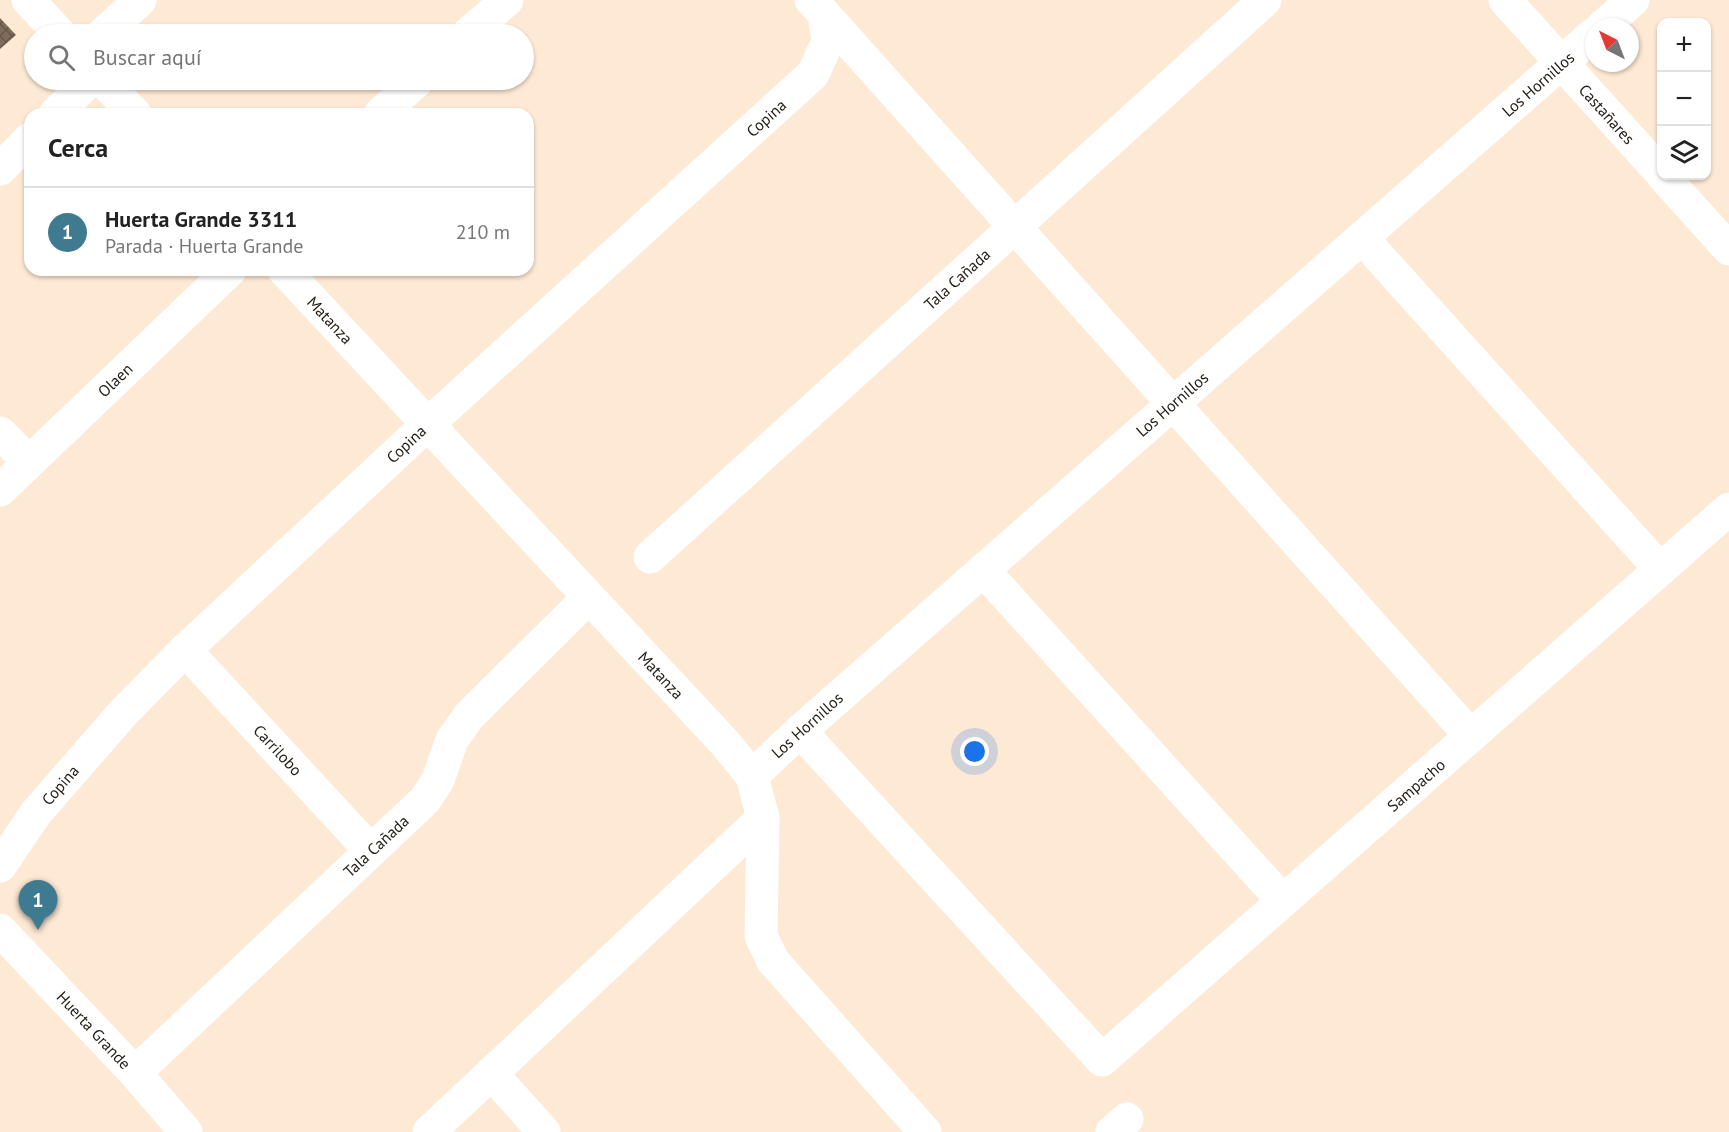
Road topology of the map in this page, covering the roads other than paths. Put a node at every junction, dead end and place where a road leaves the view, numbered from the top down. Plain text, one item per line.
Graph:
1 (28, 0) edge
2 (140, 0) edge
3 (507, 0) edge
4 (1265, 0) edge
5 (1505, 0) edge
6 (1633, 0) edge
7 (821, 18) edge
8 (1612, 18) edge
9 (51, 24) edge
10 (114, 24) edge
11 (479, 24) edge
12 (1585, 42) edge
13 (1561, 63) junction
14 (80, 90) edge
15 (112, 90) edge
16 (407, 90) edge
17 (61, 108) edge
18 (129, 108) edge
19 (387, 108) edge
20 (24, 145) edge
21 (0, 168) edge
22 (1657, 169) edge
23 (1667, 180) edge
24 (1015, 227) junction
25 (1362, 238) junction
26 (1729, 249) edge
27 (224, 276) edge
28 (290, 276) edge
29 (1173, 403) junction
30 (427, 425) junction
31 (0, 433) edge
32 (29, 462) junction
33 (0, 490) edge
34 (1729, 509) edge
35 (650, 557) dead end
36 (1660, 569) junction
37 (982, 570) junction
38 (588, 598) junction
39 (185, 650) junction
40 (800, 731) junction
41 (1471, 736) junction
42 (752, 776) junction
43 (763, 818) junction
44 (370, 850) junction
45 (0, 866) edge
46 (1283, 901) junction
47 (0, 930) edge
48 (135, 1073) junction
49 (491, 1073) junction
50 (186, 1132) edge
51 (429, 1132) edge
52 (544, 1132) edge
53 (925, 1132) edge

1 - 9 street
2 - 10 street
3 - 11 street
4 - 24 street, Tala Cañada
5 - 13 street, Castañares
6 - 8 street
7 - 24 street
7 - 30 street, Copina
12 - 13 street, Los Hornillos
13 - 22 street, Castañares
13 - 25 street, Los Hornillos
14 - 17 street
15 - 18 street
16 - 19 street
20 - 21 street
23 - 26 street, Castañares
24 - 29 street
24 - 35 street, Tala Cañada
25 - 29 street, Los Hornillos
25 - 36 street
27 - 32 street, Olaen
28 - 30 street, Matanza
29 - 37 street, Los Hornillos
29 - 41 street
30 - 38 street, Matanza
30 - 39 street, Copina
31 - 32 street
32 - 33 street, Olaen
34 - 36 street, Sampacho
36 - 41 street, Sampacho
37 - 40 street, Los Hornillos
37 - 46 street
38 - 42 street, Matanza
38 - 44 street, Tala Cañada
39 - 44 street, Carrilobo
39 - 45 street, Copina
40 - 42 street, Los Hornillos
40 - 46 street, Sampacho
41 - 46 street, Sampacho
42 - 43 street, Matanza
43 - 49 street
43 - 53 street, Matanza
44 - 48 street, Tala Cañada
47 - 48 street, Huerta Grande
48 - 50 street, Huerta Grande
49 - 51 street
49 - 52 street

